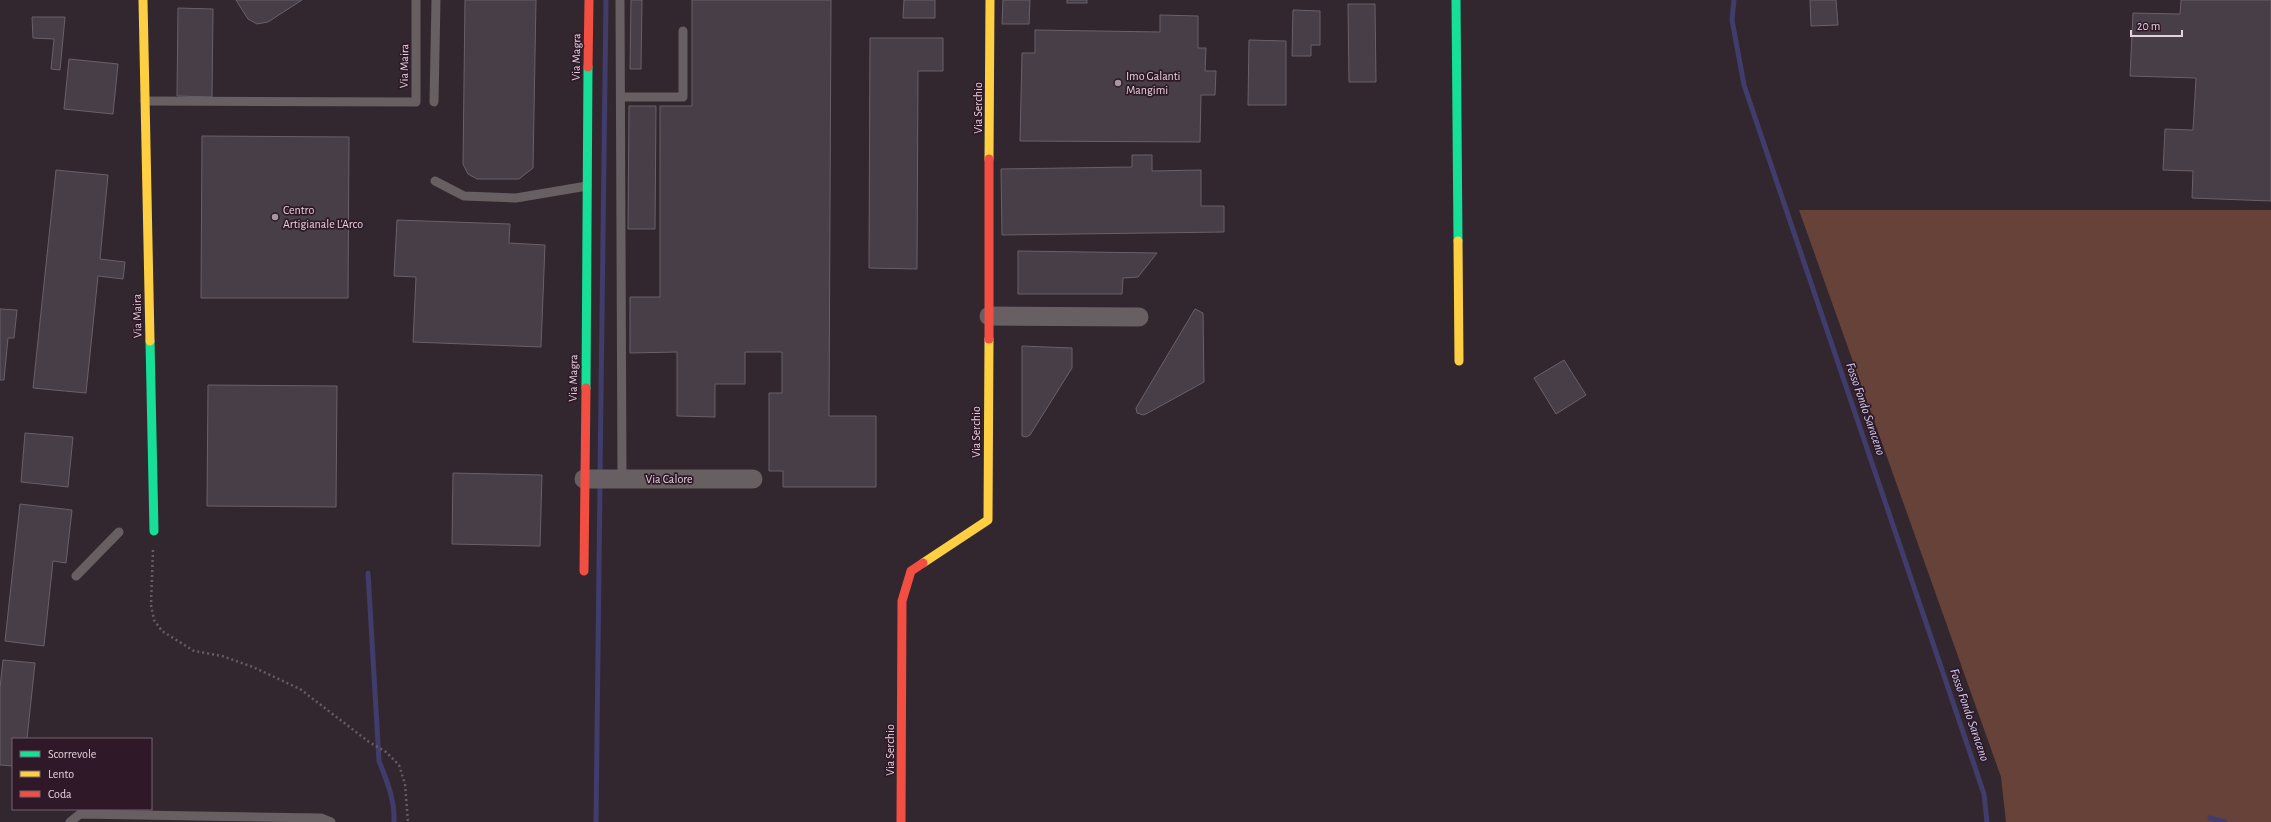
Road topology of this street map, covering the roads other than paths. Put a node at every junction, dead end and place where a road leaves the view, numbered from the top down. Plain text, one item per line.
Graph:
1 (143, 0) edge
2 (416, 0) edge
3 (436, 0) edge
4 (588, 0) edge
5 (620, 0) edge
6 (990, 0) edge
7 (1456, 0) edge
8 (682, 31) dead end
9 (621, 97) junction
10 (145, 101) junction
11 (434, 102) dead end
12 (435, 181) dead end
13 (587, 186) junction
14 (989, 316) junction
15 (1139, 317) dead end
16 (1459, 361) dead end
17 (584, 479) junction
18 (622, 479) junction
19 (753, 480) dead end
20 (154, 531) road end
21 (119, 532) dead end
22 (584, 572) dead end
23 (76, 576) dead end
24 (70, 822) edge
25 (331, 822) edge
26 (901, 822) edge

1 - 10 street, Via Maira
2 - 10 lane, Via Maira
3 - 11 lane
4 - 13 street, Via Magra
5 - 9 lane
6 - 14 street, Via Serchio
7 - 16 street
8 - 9 lane
9 - 18 lane
10 - 20 street, Via Maira
12 - 13 lane
13 - 17 street, Via Magra
14 - 15 street
14 - 26 street, Via Serchio
17 - 18 street, Via Calore
17 - 22 street, Via Magra
18 - 19 street, Via Calore
21 - 23 lane
24 - 25 lane

